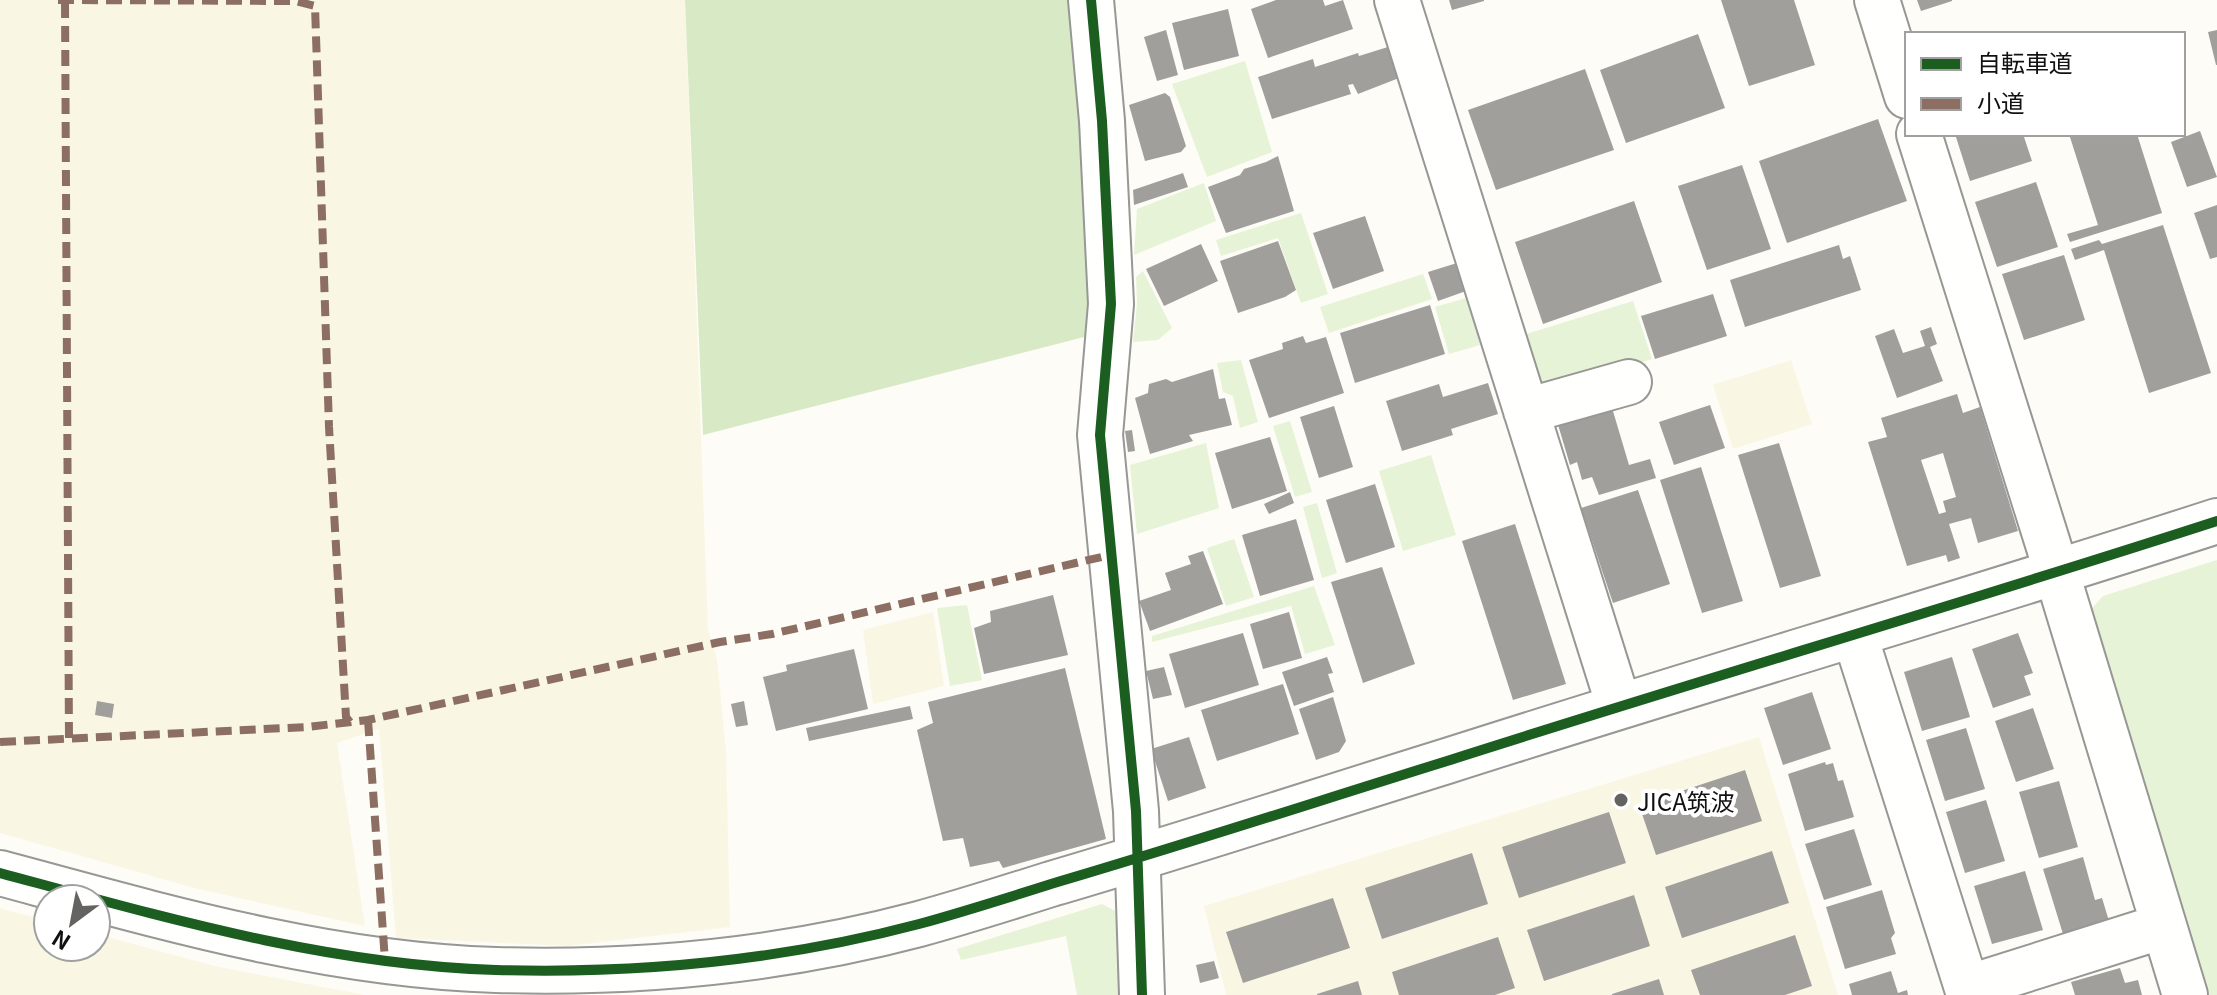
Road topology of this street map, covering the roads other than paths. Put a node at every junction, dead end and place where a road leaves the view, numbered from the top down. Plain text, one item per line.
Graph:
1 (1091, 0) edge
2 (1397, 0) edge
3 (1877, 0) edge
4 (1905, 90) edge
5 (1920, 136) edge
6 (1629, 382) dead end
7 (1526, 411) junction
8 (2217, 521) edge
9 (2057, 573) junction
10 (1855, 636) junction
11 (1619, 706) junction
12 (1138, 858) junction
13 (0, 873) edge
14 (2163, 926) junction
15 (1142, 995) edge
16 (2185, 995) edge

1 - 12 street
2 - 7 street
3 - 4 street
5 - 9 street
6 - 7 street
7 - 11 street
8 - 9 street
9 - 10 street
9 - 14 street
10 - 11 street
10 - 14 street
11 - 12 street
12 - 13 street
12 - 15 street
14 - 16 street

